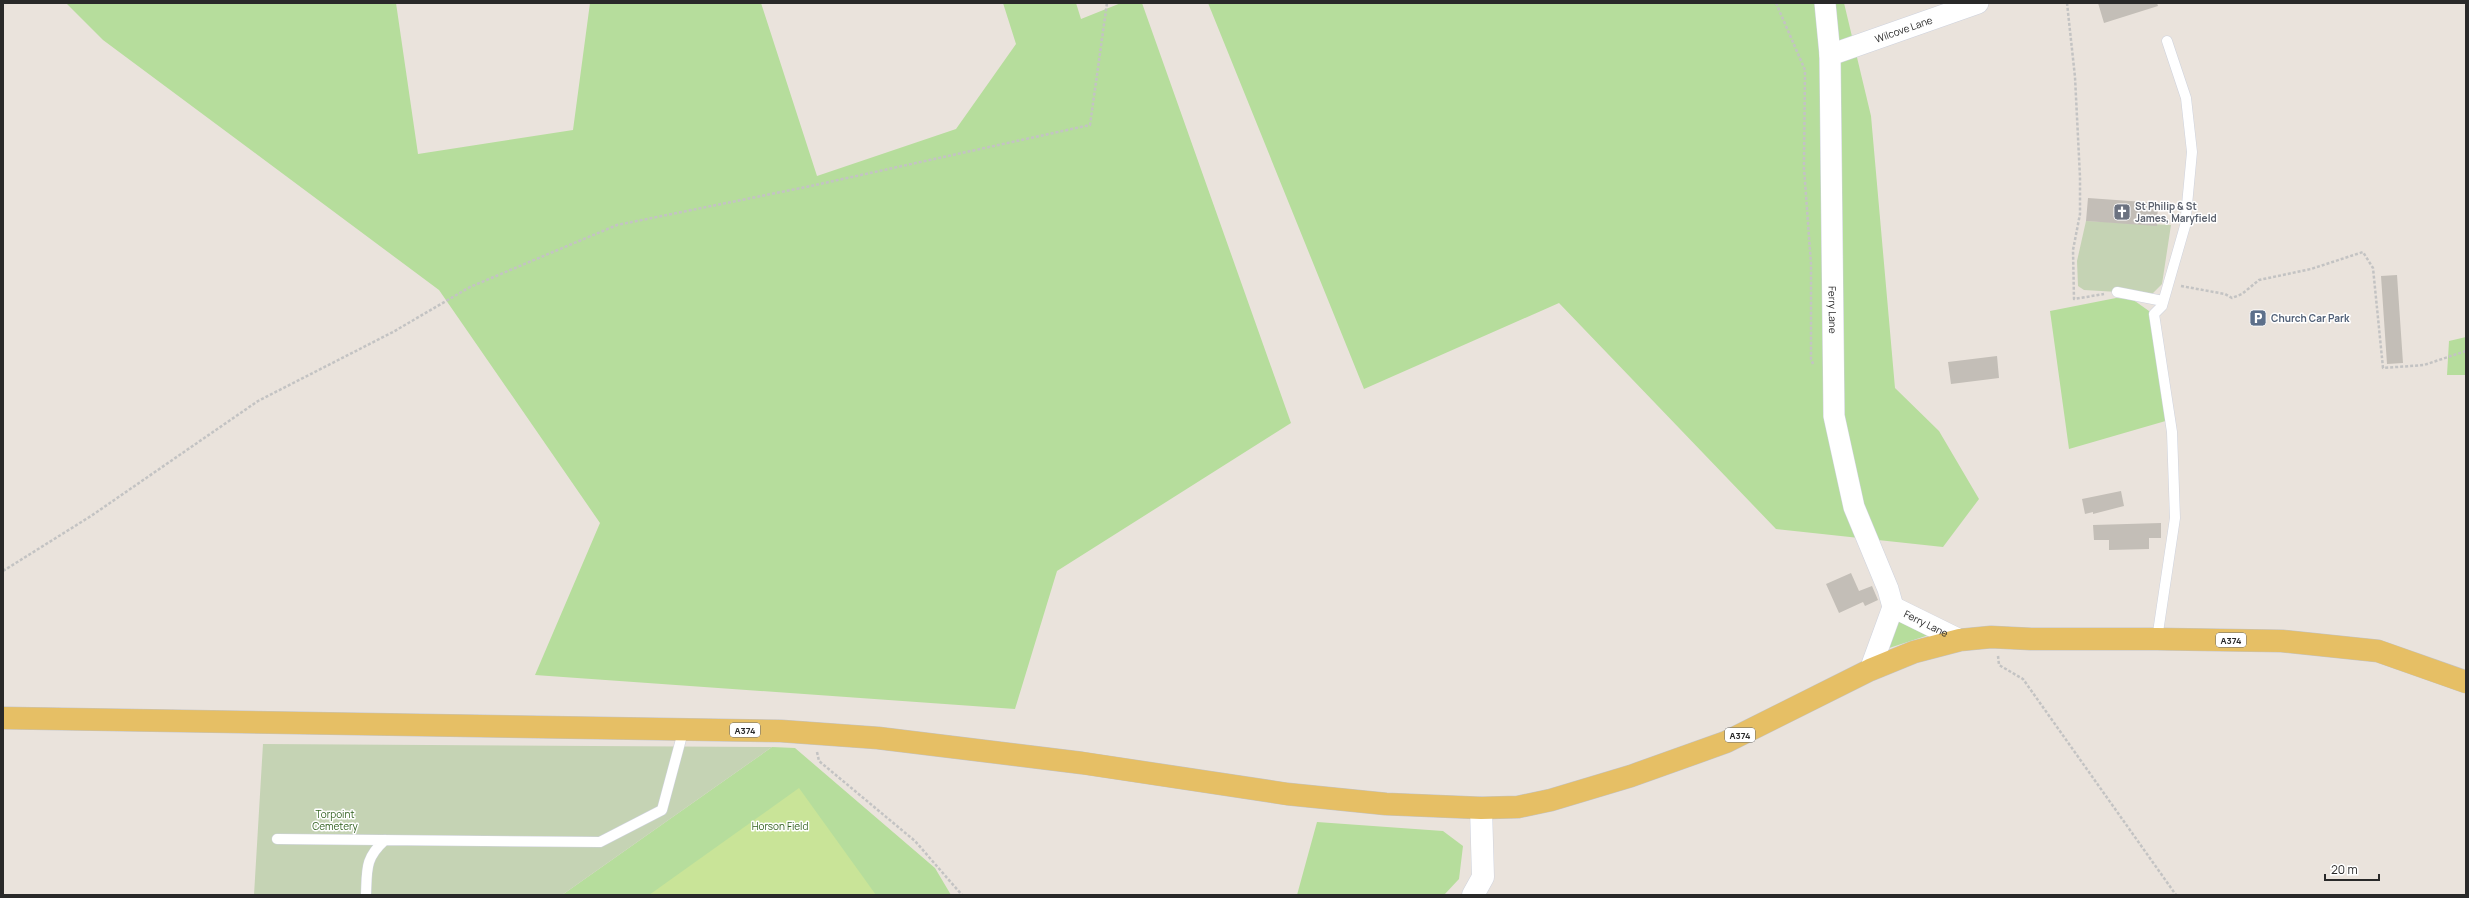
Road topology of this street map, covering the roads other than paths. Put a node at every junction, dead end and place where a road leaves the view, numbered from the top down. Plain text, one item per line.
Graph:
1 (1825, 3) edge
2 (1978, 3) edge
3 (2167, 41) dead end
4 (1830, 55) junction
5 (2117, 292) road end
6 (2163, 301) junction
7 (1893, 607) junction
8 (2157, 639) junction
9 (1960, 640) junction
10 (1870, 670) junction
11 (2466, 682) edge
12 (3, 718) edge
13 (684, 728) junction
14 (1481, 808) junction
15 (277, 839) dead end
16 (385, 840) junction
17 (366, 895) edge
18 (1473, 895) edge

1 - 4 street, Ferry Lane
2 - 4 street, Wilcove Lane
3 - 6 lane
4 - 7 street, Ferry Lane
5 - 6 lane
6 - 8 lane
7 - 9 street, Ferry Lane
7 - 10 street, Ferry Lane
8 - 9 main road, A374
8 - 11 main road, A374
9 - 10 main road, A374
10 - 14 main road, A374
12 - 13 main road, A374
13 - 14 main road, A374
13 - 16 lane
14 - 18 street
15 - 16 lane
16 - 17 lane

